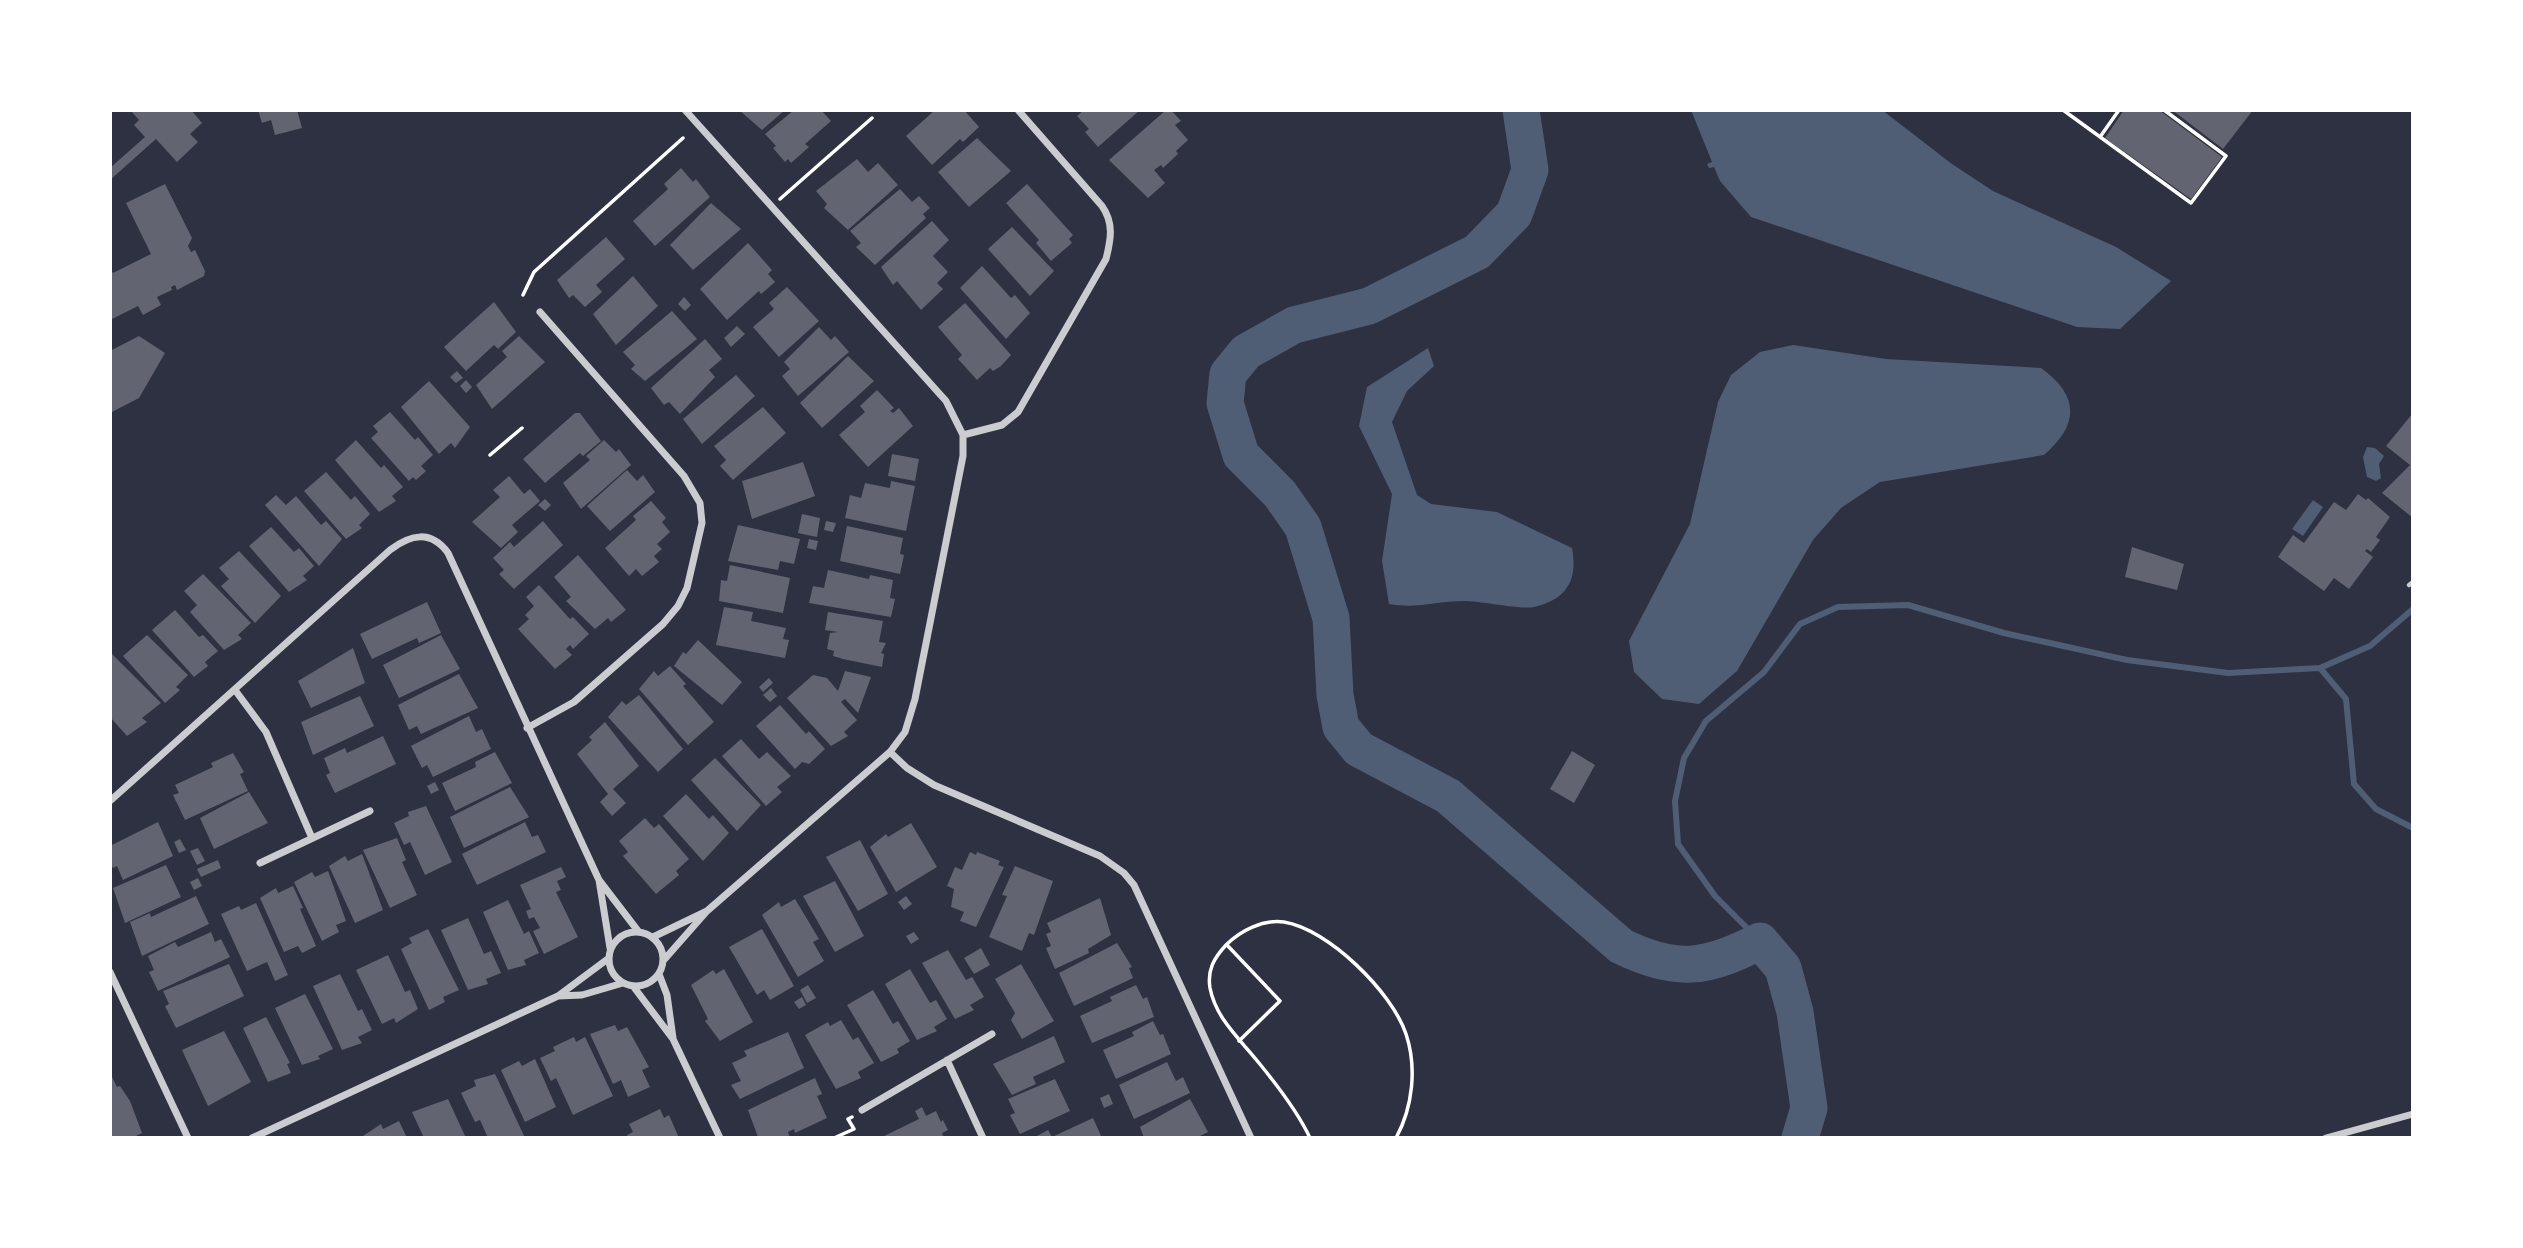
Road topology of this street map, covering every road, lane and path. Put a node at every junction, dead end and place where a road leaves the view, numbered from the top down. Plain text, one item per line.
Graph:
1 (685, 110) edge
2 (1018, 110) edge
3 (2063, 110) edge
4 (2119, 110) edge
5 (2164, 110) edge
6 (872, 118) dead end
7 (2099, 137) junction
8 (683, 138) dead end
9 (772, 205) junction
10 (523, 295) dead end
11 (540, 312) dead end
12 (522, 428) dead end
13 (963, 435) junction
14 (490, 455) dead end
15 (235, 690) junction
16 (527, 728) junction
17 (890, 752) junction
18 (110, 801) edge
19 (370, 811) dead end
20 (312, 838) junction
21 (260, 863) dead end
22 (599, 880) junction
23 (707, 911) junction
24 (638, 932) junction
25 (653, 937) junction
26 (1227, 945) junction
27 (610, 948) junction
28 (608, 958) junction
29 (663, 961) junction
30 (110, 972) edge
31 (659, 974) junction
32 (623, 983) junction
33 (633, 986) junction
34 (558, 996) junction
35 (992, 1034) dead end
36 (673, 1039) junction
37 (1239, 1041) junction
38 (947, 1060) junction
39 (862, 1110) joint
40 (2413, 1114) edge
41 (187, 1138) edge
42 (252, 1138) edge
43 (720, 1138) edge
44 (834, 1138) edge
45 (983, 1138) edge
46 (1251, 1138) edge
47 (1310, 1138) edge
48 (1396, 1138) edge
49 (2326, 1138) edge

1 - 9 street
2 - 13 street
3 - 7 path
4 - 7 path
5 - 7 path
6 - 9 path
8 - 10 path
9 - 13 street
11 - 16 street
12 - 14 path
13 - 17 street
15 - 16 street
15 - 18 street
15 - 20 street
16 - 22 street
17 - 23 street
17 - 46 street
19 - 20 street
20 - 21 street
22 - 24 street
22 - 27 street
23 - 25 street
23 - 29 street
24 - 25 street
24 - 27 street
25 - 29 street
26 - 37 path
26 - 37 path
26 - 48 path
27 - 28 street
28 - 32 street
28 - 34 street
29 - 31 street
30 - 41 street
31 - 33 street
31 - 36 street
32 - 33 street
32 - 34 street
33 - 36 street
34 - 42 street
35 - 38 street
36 - 43 street
37 - 47 path
38 - 39 street
38 - 45 street
39 - 44 path
40 - 49 street

